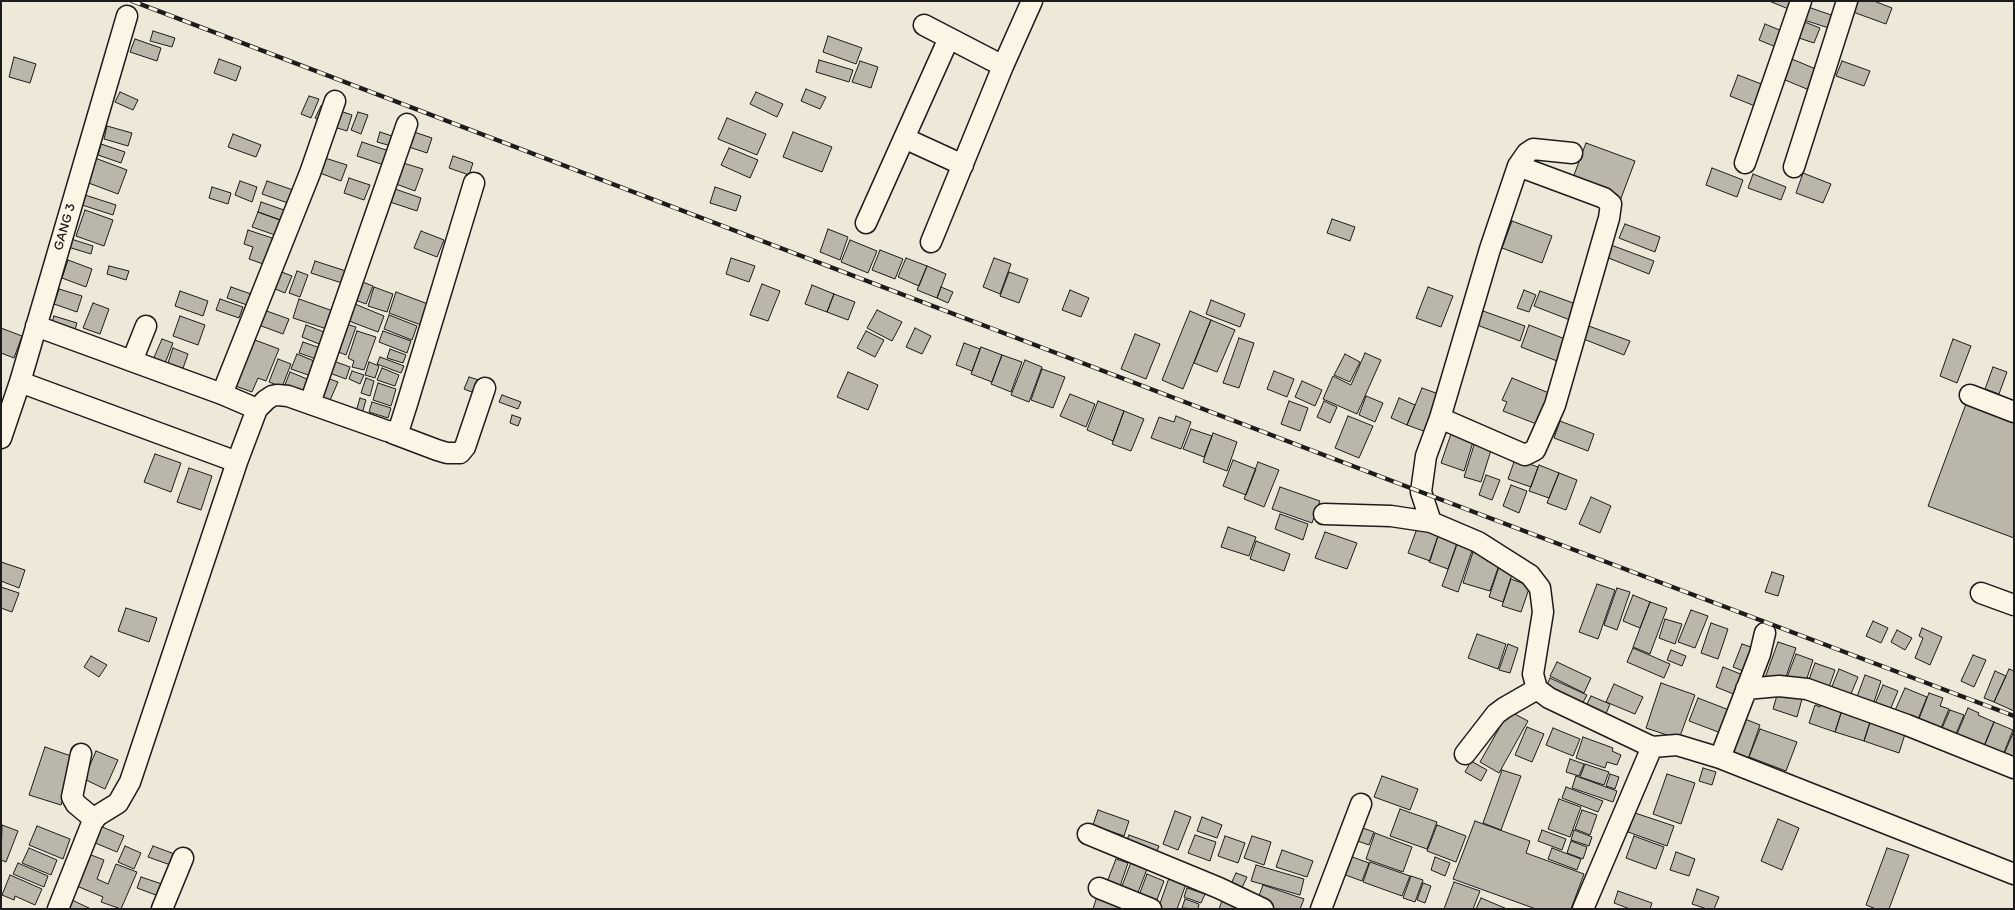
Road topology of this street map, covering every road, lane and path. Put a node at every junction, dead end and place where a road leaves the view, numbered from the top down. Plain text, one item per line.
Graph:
1 (1032, 1) edge
2 (1801, 1) edge
3 (1847, 1) edge
4 (127, 16) dead end
5 (924, 25) dead end
6 (949, 38) junction
7 (1003, 66) junction
8 (335, 101) dead end
9 (407, 124) dead end
10 (904, 138) junction
11 (1572, 153) dead end
12 (1745, 163) dead end
13 (963, 165) junction
14 (1518, 166) junction
15 (1794, 167) dead end
16 (474, 183) dead end
17 (866, 223) dead end
18 (931, 242) dead end
19 (36, 326) junction
20 (146, 326) dead end
21 (132, 361) junction
22 (20, 382) junction
23 (486, 388) dead end
24 (222, 394) junction
25 (1970, 395) dead end
26 (310, 403) junction
27 (6, 404) edge
28 (257, 409) junction
29 (2014, 412) edge
30 (1440, 418) junction
31 (392, 432) junction
32 (1, 438) edge
33 (237, 462) junction
34 (1324, 514) dead end
35 (1431, 522) junction
36 (1981, 593) dead end
37 (2014, 605) edge
38 (1765, 633) dead end
39 (1537, 689) junction
40 (1746, 689) junction
41 (1652, 748) junction
42 (81, 754) dead end
43 (1465, 754) dead end
44 (1720, 758) junction
45 (2014, 768) edge
46 (1361, 804) dead end
47 (94, 819) junction
48 (1088, 834) dead end
49 (183, 858) dead end
50 (2014, 874) edge
51 (1099, 888) dead end
52 (58, 909) edge
53 (162, 909) edge
54 (1151, 909) edge
55 (1263, 909) edge
56 (1321, 909) edge
57 (1584, 909) edge

1 - 7 street
2 - 12 street
3 - 15 street
4 - 19 street, GANG 3
5 - 6 street
6 - 7 street
6 - 10 street
7 - 13 street
8 - 24 street
9 - 26 street
10 - 13 street
10 - 17 street
11 - 14 street
13 - 18 street
14 - 30 street
14 - 30 street
16 - 31 street
19 - 21 street
19 - 22 street, GANG 3
20 - 21 street
21 - 24 street
22 - 27 street, GANG 3
22 - 33 street
23 - 31 street
24 - 28 street
25 - 29 street
26 - 28 street
26 - 31 street
27 - 32 street, GANG 3
28 - 33 street
30 - 35 street
33 - 47 street
34 - 35 street
35 - 39 street
36 - 37 street
38 - 40 street
39 - 41 street
39 - 43 street
40 - 44 street
40 - 45 street
41 - 44 street
41 - 57 street
42 - 47 street
44 - 50 street
46 - 56 street
47 - 52 street
48 - 55 street
49 - 53 street
51 - 54 street

